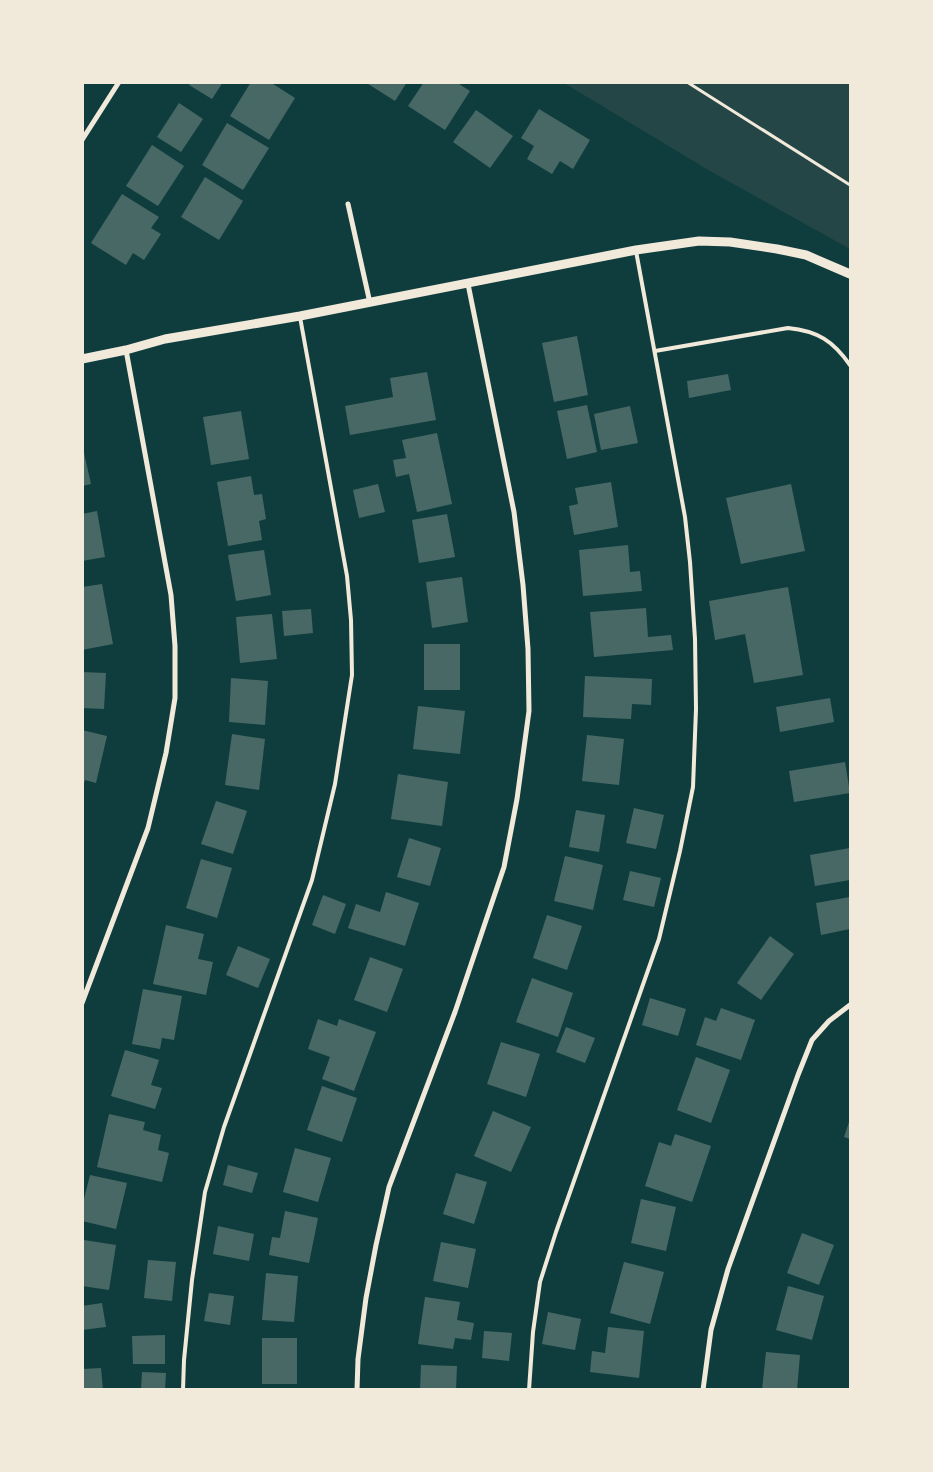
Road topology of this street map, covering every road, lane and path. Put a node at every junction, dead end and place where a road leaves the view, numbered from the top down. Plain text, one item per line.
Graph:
1 (119, 82) edge
2 (687, 82) edge
3 (82, 140) edge
4 (850, 185) edge
5 (348, 204) dead end
6 (636, 250) junction
7 (850, 274) edge
8 (468, 284) junction
9 (370, 303) junction
10 (300, 316) junction
11 (126, 350) junction
12 (655, 351) junction
13 (82, 359) edge
14 (850, 365) edge
15 (82, 1003) edge
16 (850, 1005) edge
17 (183, 1390) edge
18 (357, 1390) edge
19 (529, 1390) edge
20 (703, 1390) edge

1 - 3 street
2 - 4 path
5 - 9 street
6 - 7 street
6 - 8 street
6 - 12 lane
8 - 9 street
8 - 18 street
9 - 10 street
10 - 11 street
10 - 17 lane
11 - 13 street
11 - 15 street
12 - 14 lane
12 - 19 lane
16 - 20 street

